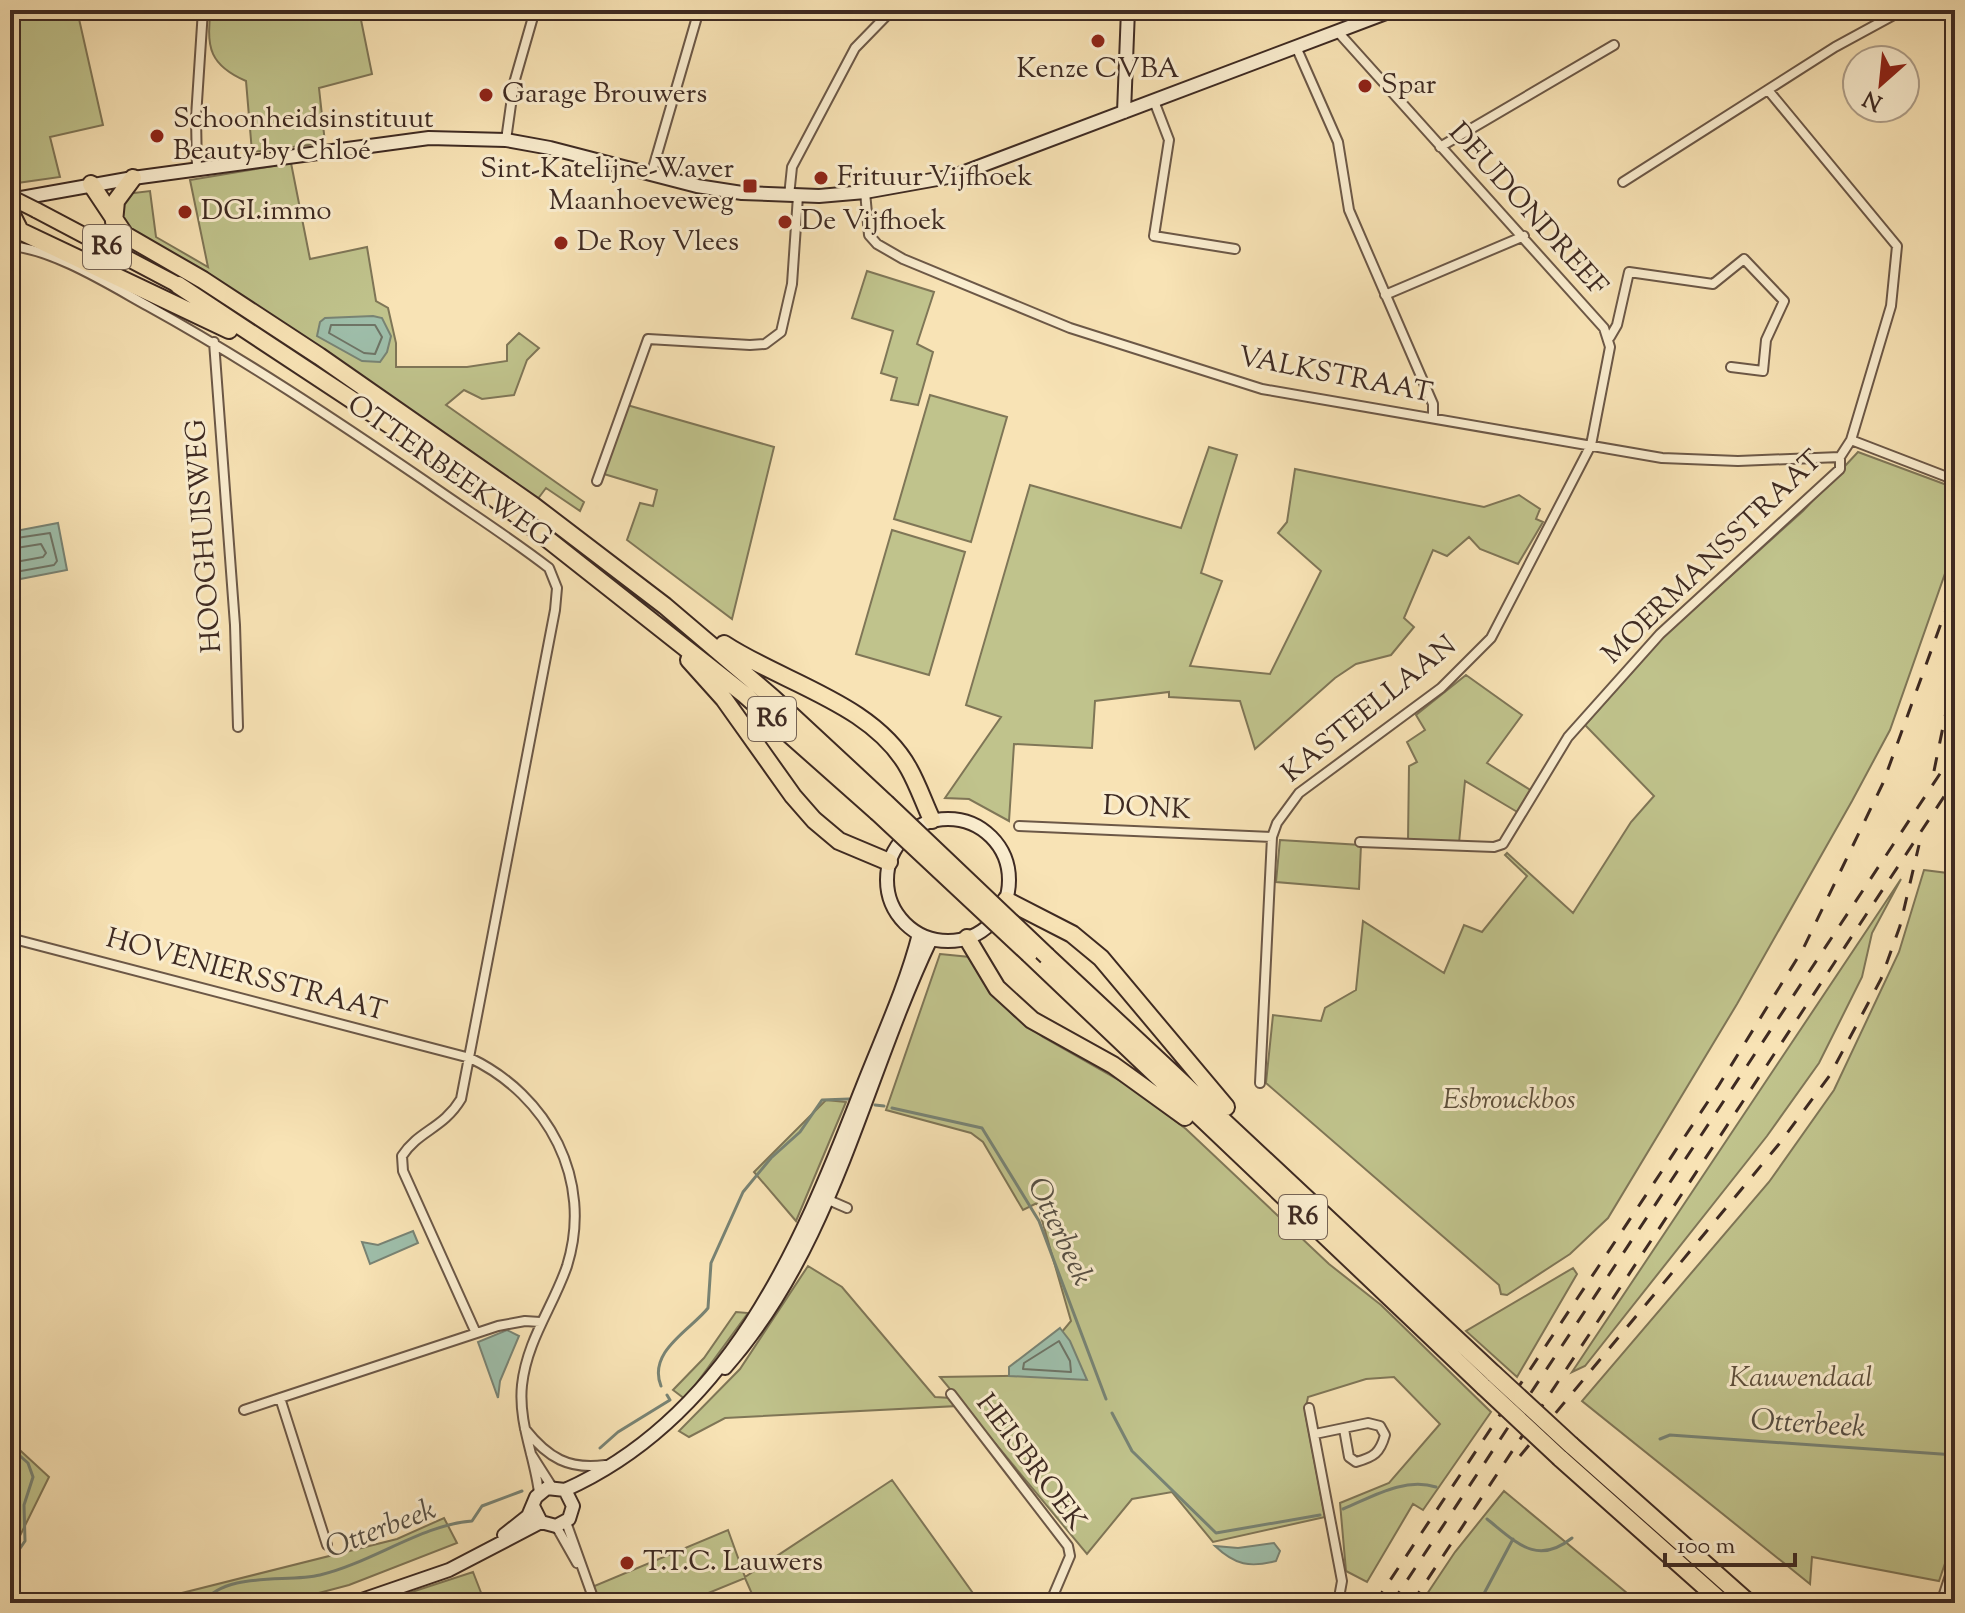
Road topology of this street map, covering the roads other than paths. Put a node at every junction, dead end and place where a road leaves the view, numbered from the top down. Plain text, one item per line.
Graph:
1 (203, 10) edge
2 (535, 10) edge
3 (699, 10) edge
4 (892, 10) edge
5 (1128, 10) edge
6 (1394, 10) edge
7 (1903, 10) edge
8 (1338, 32) junction
9 (1614, 45) dead end
10 (1297, 49) junction
11 (1768, 90) junction
12 (1154, 101) junction
13 (1124, 112) junction
14 (506, 140) junction
15 (1440, 147) junction
16 (197, 169) junction
17 (651, 175) junction
18 (133, 178) junction
19 (1623, 182) dead end
20 (91, 184) junction
21 (865, 192) junction
22 (794, 196) junction
23 (10, 198) edge
24 (10, 211) edge
25 (114, 222) junction
26 (1524, 236) junction
27 (10, 246) edge
28 (1235, 249) dead end
29 (178, 285) junction
30 (1385, 295) junction
31 (1610, 337) junction
32 (214, 342) junction
33 (296, 363) junction
34 (1731, 367) dead end
35 (339, 371) junction
36 (1433, 417) junction
37 (1851, 440) junction
38 (1591, 445) junction
39 (1840, 457) junction
40 (1955, 480) edge
41 (597, 481) dead end
42 (688, 625) junction
43 (664, 630) junction
44 (238, 727) dead end
45 (882, 808) junction
46 (932, 820) junction
47 (1019, 826) dead end
48 (1272, 837) junction
49 (1360, 842) dead end
50 (889, 862) junction
51 (1006, 900) junction
52 (925, 937) junction
53 (10, 938) edge
54 (967, 938) junction
55 (470, 1058) junction
56 (1260, 1083) dead end
57 (1245, 1138) junction
58 (1221, 1139) junction
59 (824, 1198) junction
60 (847, 1208) dead end
61 (540, 1322) junction
62 (476, 1333) junction
63 (1489, 1380) junction
64 (951, 1394) dead end
65 (280, 1398) junction
66 (1309, 1408) dead end
67 (244, 1410) dead end
68 (525, 1428) junction
69 (1344, 1429) junction
70 (1315, 1434) junction
71 (530, 1452) junction
72 (626, 1458) junction
73 (539, 1493) junction
74 (563, 1493) junction
75 (534, 1508) junction
76 (541, 1522) junction
77 (561, 1524) junction
78 (496, 1543) junction
79 (327, 1545) dead end
80 (1955, 1560) edge
81 (353, 1603) edge
82 (595, 1603) edge
83 (1050, 1603) edge
84 (1338, 1603) edge
85 (1723, 1603) edge
86 (1749, 1603) edge
87 (1941, 1603) edge

1 - 16 street
2 - 14 street
3 - 17 street
4 - 22 street
5 - 13 main road
6 - 8 main road
7 - 11 street
8 - 10 main road
8 - 15 street, DEUDONDREEF
9 - 15 street
10 - 12 main road
10 - 30 street
11 - 19 street
11 - 37 street
12 - 13 main road
12 - 28 street
13 - 21 main road
14 - 16 main road
14 - 17 main road
15 - 26 street, DEUDONDREEF
16 - 18 main road
17 - 22 main road
18 - 20 main road
18 - 25 highway
20 - 23 main road
20 - 25 highway
21 - 22 main road
21 - 36 street, VALKSTRAAT
22 - 41 street
23 - 29 main road, R6, bridge
24 - 33 highway
25 - 35 highway
26 - 30 street
26 - 31 street, DEUDONDREEF
27 - 32 street, OTTERBEEKWEG
29 - 33 highway, R6
29 - 35 highway, R6
30 - 36 street
31 - 34 street
31 - 38 street, DEUDONDREEF
32 - 44 street, HOOGHUISWEG
32 - 55 street, OTTERBEEKWEG
33 - 43 highway, R6
35 - 42 highway, R6
36 - 38 street, VALKSTRAAT
37 - 39 street
37 - 40 street
38 - 39 street, VALKSTRAAT
38 - 48 street, KASTEELLAAN
39 - 49 street, MOERMANSSTRAAT
42 - 45 highway, R6
42 - 46 highway
43 - 45 highway, R6
43 - 50 highway
45 - 57 highway, R6, bridge
45 - 58 highway, R6, bridge
46 - 50 main road
46 - 51 main road
47 - 48 street, DONK
48 - 56 street, KASTEELLAAN
50 - 52 main road
51 - 54 main road
51 - 57 highway
52 - 54 main road
52 - 59 main road
53 - 55 street, HOVENIERSSTRAAT
54 - 58 highway
55 - 61 street, HOVENIERSSTRAAT
55 - 62 street
57 - 63 highway, R6
58 - 63 highway, R6
59 - 60 street
59 - 72 main road
61 - 62 street
61 - 68 street, HOVENIERSSTRAAT
62 - 65 street
63 - 85 highway, R6, bridge
63 - 86 highway, R6, bridge
64 - 83 street, HEISBROEK
65 - 67 street
65 - 79 street
66 - 70 street
68 - 71 street, HOVENIERSSTRAAT
68 - 72 street
69 - 69 street
69 - 70 street
70 - 84 street
71 - 73 street, HOVENIERSSTRAAT
71 - 74 street, HOVENIERSSTRAAT
72 - 74 main road
73 - 74 main road
73 - 75 main road
74 - 77 main road
75 - 76 main road
75 - 78 main road
76 - 77 main road
76 - 78 main road
77 - 82 street
78 - 81 main road
80 - 87 street

